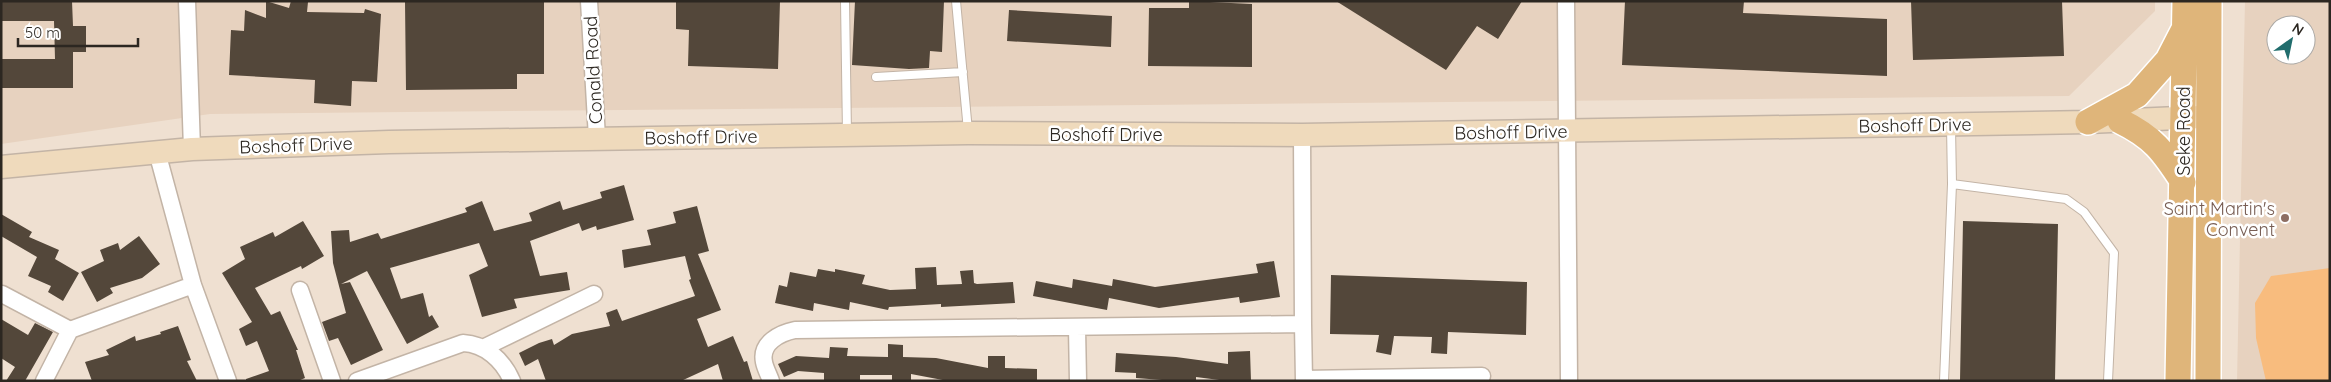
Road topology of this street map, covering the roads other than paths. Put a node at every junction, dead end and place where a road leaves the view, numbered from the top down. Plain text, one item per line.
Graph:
1 (187, 1) edge
2 (589, 1) edge
3 (845, 1) edge
4 (956, 1) edge
5 (1566, 1) edge
6 (2185, 1) edge
7 (2209, 1) edge
8 (2184, 29) junction
9 (962, 72) junction
10 (876, 77) dead end
11 (2211, 116) junction
12 (2182, 118) junction
13 (2120, 121) junction
14 (2088, 122) junction
15 (1951, 124) junction
16 (1567, 132) junction
17 (968, 133) junction
18 (1302, 135) junction
19 (847, 136) junction
20 (597, 138) junction
21 (192, 149) junction
22 (157, 152) junction
23 (1, 167) edge
24 (2183, 182) junction
25 (1952, 184) junction
26 (193, 285) junction
27 (300, 290) dead end
28 (2, 294) edge
29 (594, 294) dead end
30 (1303, 324) junction
31 (1077, 328) junction
32 (70, 330) junction
33 (485, 347) junction
34 (1482, 376) dead end
35 (1304, 380) edge
36 (44, 381) edge
37 (228, 381) edge
38 (332, 381) edge
39 (356, 381) edge
40 (512, 381) edge
41 (772, 381) edge
42 (1078, 381) edge
43 (1569, 381) edge
44 (1944, 381) edge
45 (2108, 381) edge
46 (2178, 381) edge
47 (2208, 381) edge

1 - 21 street
2 - 20 street, Conald Road
3 - 19 lane
4 - 9 lane
5 - 16 street
6 - 8 main road, Seke Road
7 - 11 main road, Seke Road
8 - 12 main road, Seke Road
8 - 14 main road
9 - 10 lane
9 - 17 lane
11 - 12 main road, Boshoff Drive
11 - 47 main road, Seke Road
12 - 13 main road, Boshoff Drive
12 - 24 main road, Seke Road
13 - 14 main road, Boshoff Drive
13 - 24 main road
14 - 15 main road, Boshoff Drive
15 - 16 main road, Boshoff Drive
15 - 25 lane
16 - 18 main road, Boshoff Drive
16 - 43 street
17 - 18 main road, Boshoff Drive
17 - 19 main road, Boshoff Drive
18 - 30 street
19 - 20 main road, Boshoff Drive
20 - 21 main road, Boshoff Drive
21 - 22 main road, Boshoff Drive
22 - 23 main road, Boshoff Drive
22 - 26 street
24 - 46 main road, Seke Road
25 - 44 lane
25 - 45 lane
26 - 32 street
26 - 37 street
27 - 38 street
28 - 32 street
29 - 33 street
30 - 31 street
30 - 35 street
31 - 41 street
31 - 42 street
32 - 36 street
33 - 39 street
33 - 40 street
34 - 35 street

